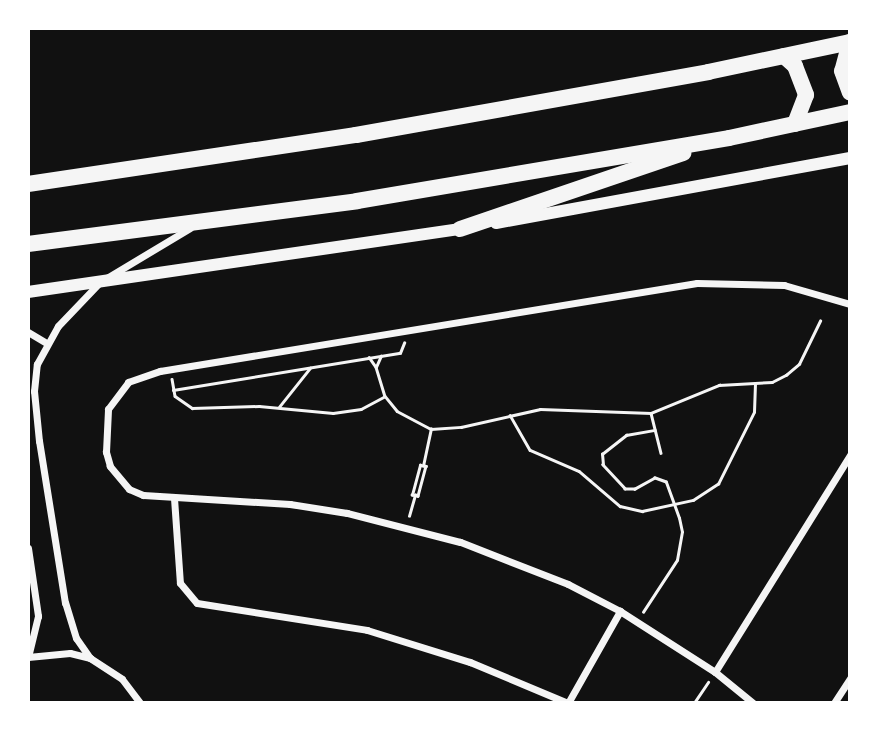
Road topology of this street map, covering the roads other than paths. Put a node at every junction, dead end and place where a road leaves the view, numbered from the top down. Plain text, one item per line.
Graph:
1 (850, 42) edge
2 (784, 56) junction
3 (850, 93) edge
4 (850, 112) edge
5 (795, 124) junction
6 (729, 138) junction
7 (850, 158) edge
8 (28, 184) edge
9 (197, 224) junction
10 (460, 229) junction
11 (28, 244) edge
12 (100, 282) junction
13 (28, 292) edge
14 (850, 304) edge
15 (28, 332) edge
16 (46, 343) junction
17 (32, 377) edge
18 (39, 441) junction
19 (28, 443) edge
20 (850, 455) edge
21 (174, 498) junction
22 (28, 548) edge
23 (620, 611) junction
24 (28, 657) edge
25 (90, 658) junction
26 (715, 672) junction
27 (850, 678) edge
28 (140, 703) edge
29 (753, 703) edge
30 (834, 703) edge

1 - 2 main road
1 - 3 main road
2 - 5 main road
2 - 8 main road
4 - 5 main road
5 - 6 main road
6 - 9 main road
6 - 10 main road
7 - 10 street
9 - 11 main road
9 - 12 street
10 - 12 street
12 - 13 street
12 - 16 street
14 - 21 street
15 - 16 street
16 - 17 street
17 - 18 street
18 - 19 street
18 - 25 street
20 - 26 street
21 - 23 street
21 - 23 street
22 - 24 street
23 - 26 street
24 - 25 street
25 - 28 street
26 - 29 street
27 - 30 street

